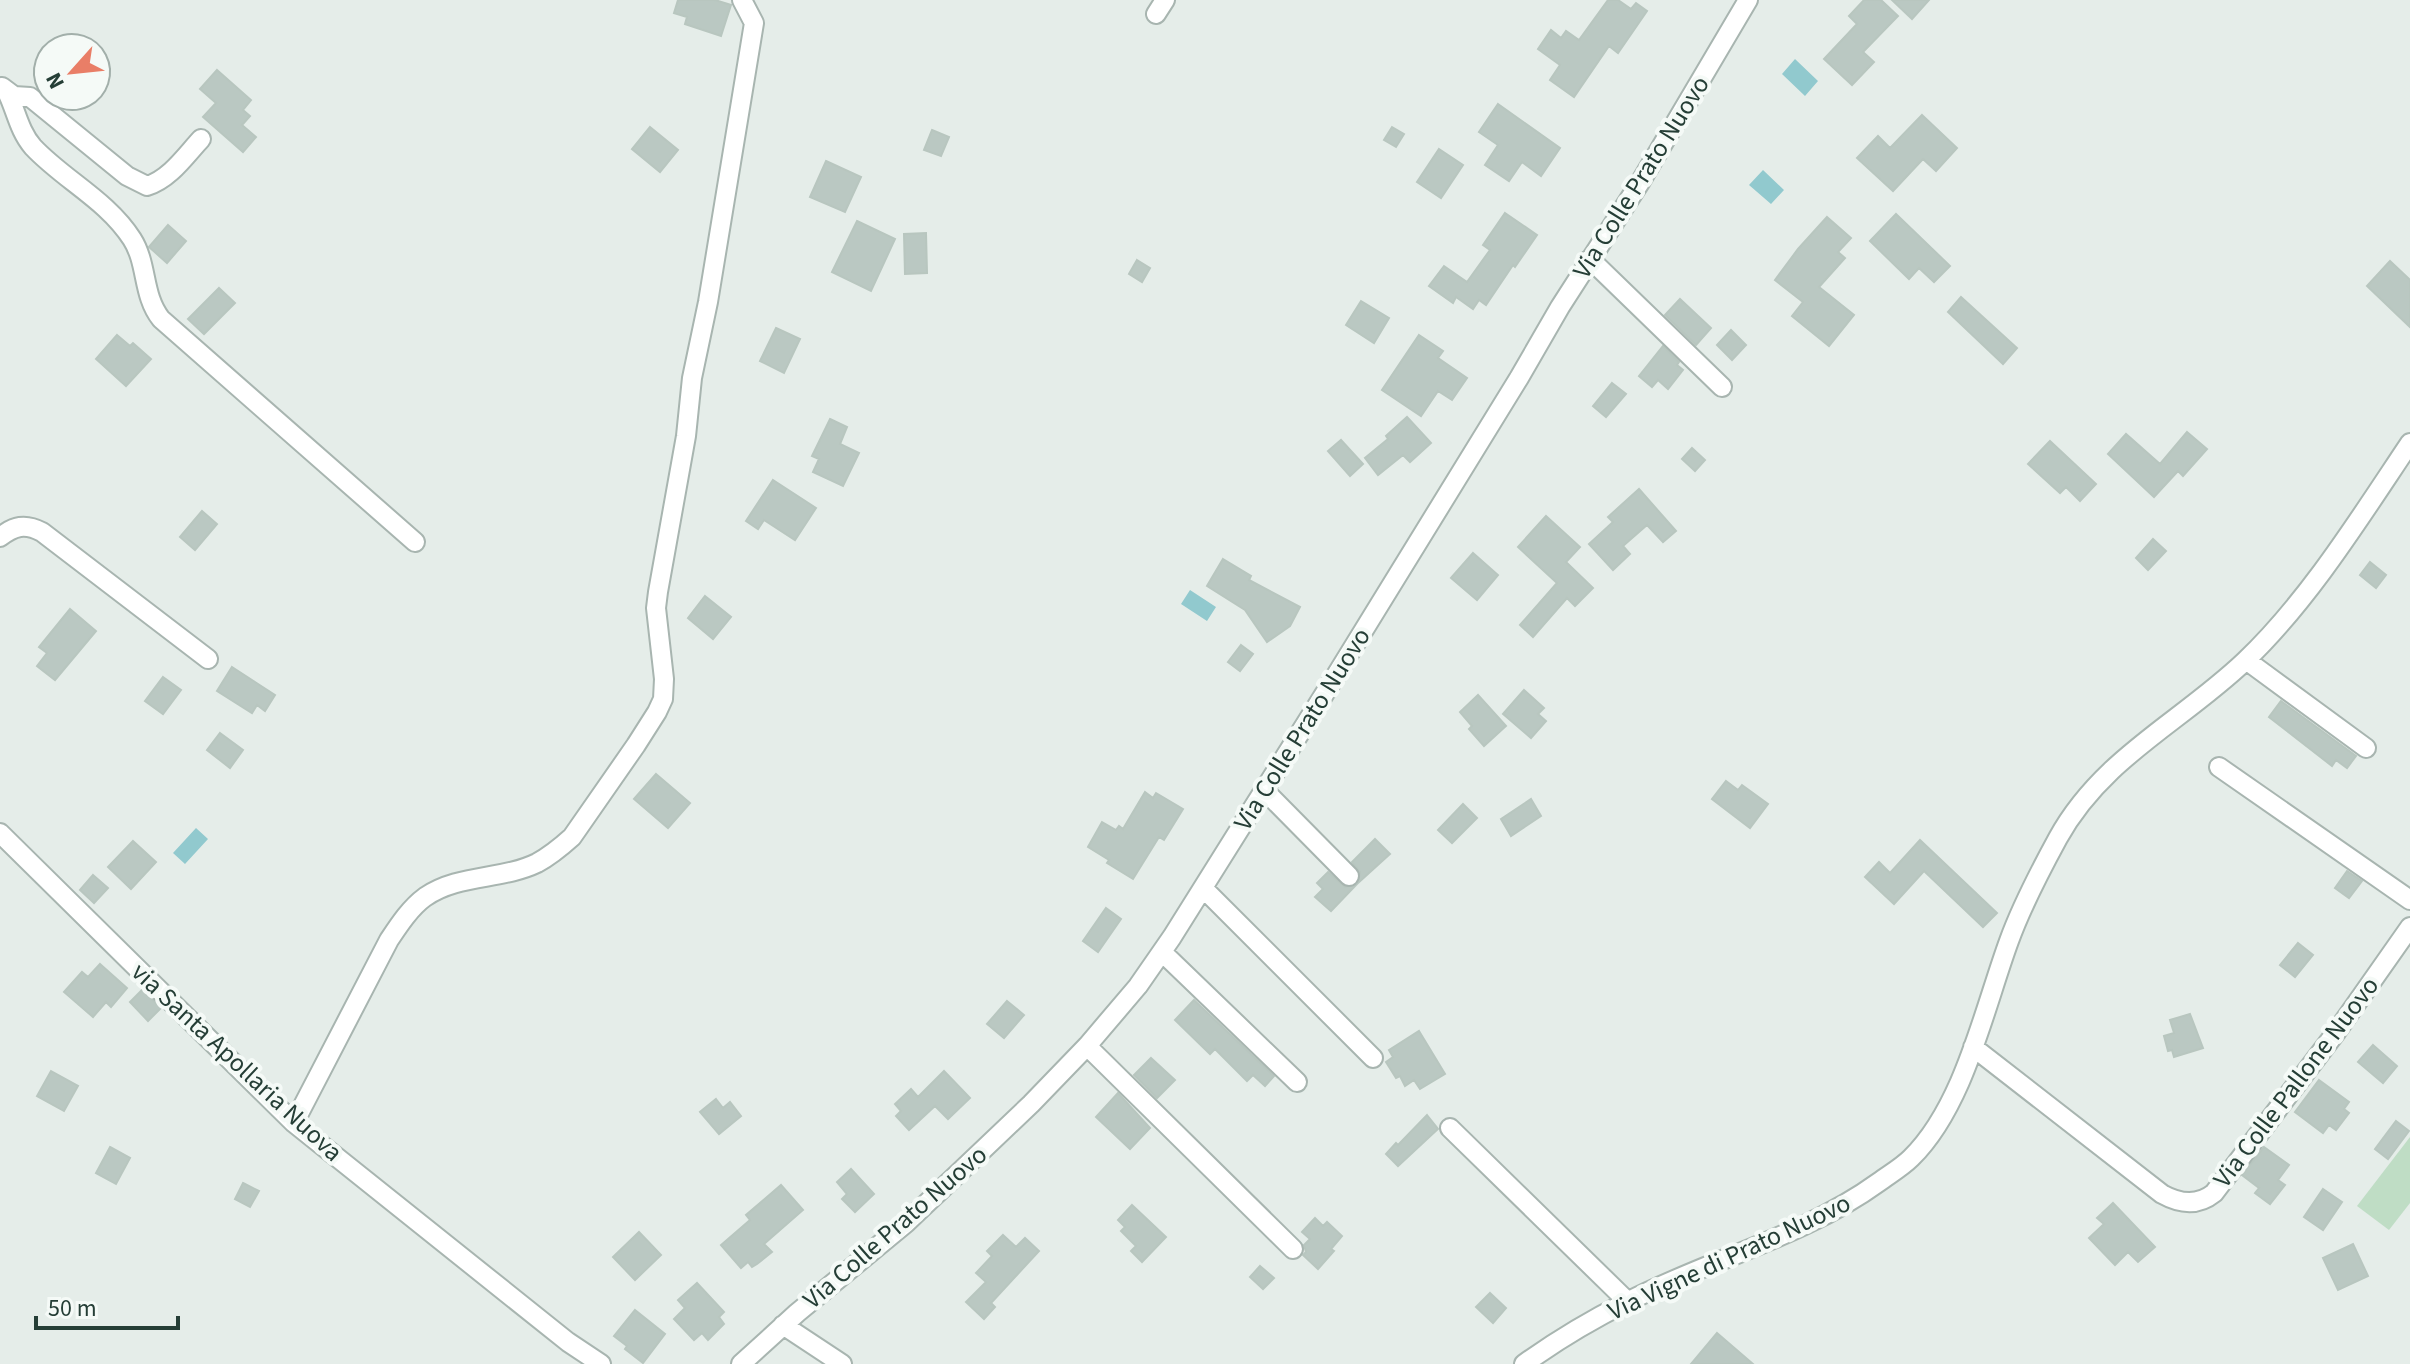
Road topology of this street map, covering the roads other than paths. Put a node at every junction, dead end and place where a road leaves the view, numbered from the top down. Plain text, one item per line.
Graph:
1 (742, 0) edge
2 (1748, 0) edge
3 (3, 88) edge
4 (201, 139) dead end
5 (1590, 259) junction
6 (1722, 387) dead end
7 (2410, 443) edge
8 (0, 537) edge
9 (415, 542) dead end
10 (208, 659) dead end
11 (2246, 660) junction
12 (2366, 748) dead end
13 (2219, 767) dead end
14 (1264, 790) junction
15 (0, 833) edge
16 (1349, 876) dead end
17 (1203, 888) junction
18 (2410, 900) edge
19 (2410, 927) edge
20 (1162, 952) junction
21 (1087, 1046) junction
22 (1973, 1047) junction
23 (1373, 1058) dead end
24 (1297, 1082) dead end
25 (294, 1123) junction
26 (1450, 1128) dead end
27 (1293, 1249) dead end
28 (1627, 1301) junction
29 (783, 1325) junction
30 (601, 1364) edge
31 (741, 1364) edge
32 (842, 1364) edge
33 (1524, 1364) edge

1 - 25 street
2 - 5 street, Via Colle Prato Nuovo
3 - 4 street
3 - 9 street
5 - 6 street
5 - 14 street, Via Colle Prato Nuovo
7 - 11 street, Via Vigne di Prato Nuovo
8 - 10 street
11 - 12 street
11 - 22 street, Via Vigne di Prato Nuovo
13 - 18 street
14 - 16 street
14 - 17 street, Via Colle Prato Nuovo
15 - 25 street, via Santa Apollaria Nuova
17 - 20 street, Via Colle Prato Nuovo
17 - 23 street
19 - 22 street, Via Colle Pallone Nuovo
20 - 21 street, Via Colle Prato Nuovo
20 - 24 street
21 - 27 street
21 - 29 street, Via Colle Prato Nuovo
22 - 28 street, Via Vigne di Prato Nuovo
25 - 30 street, via Santa Apollaria Nuova
26 - 28 street
28 - 33 street, Via Vigne di Prato Nuovo
29 - 31 street, Via Colle Prato Nuovo
29 - 32 street

